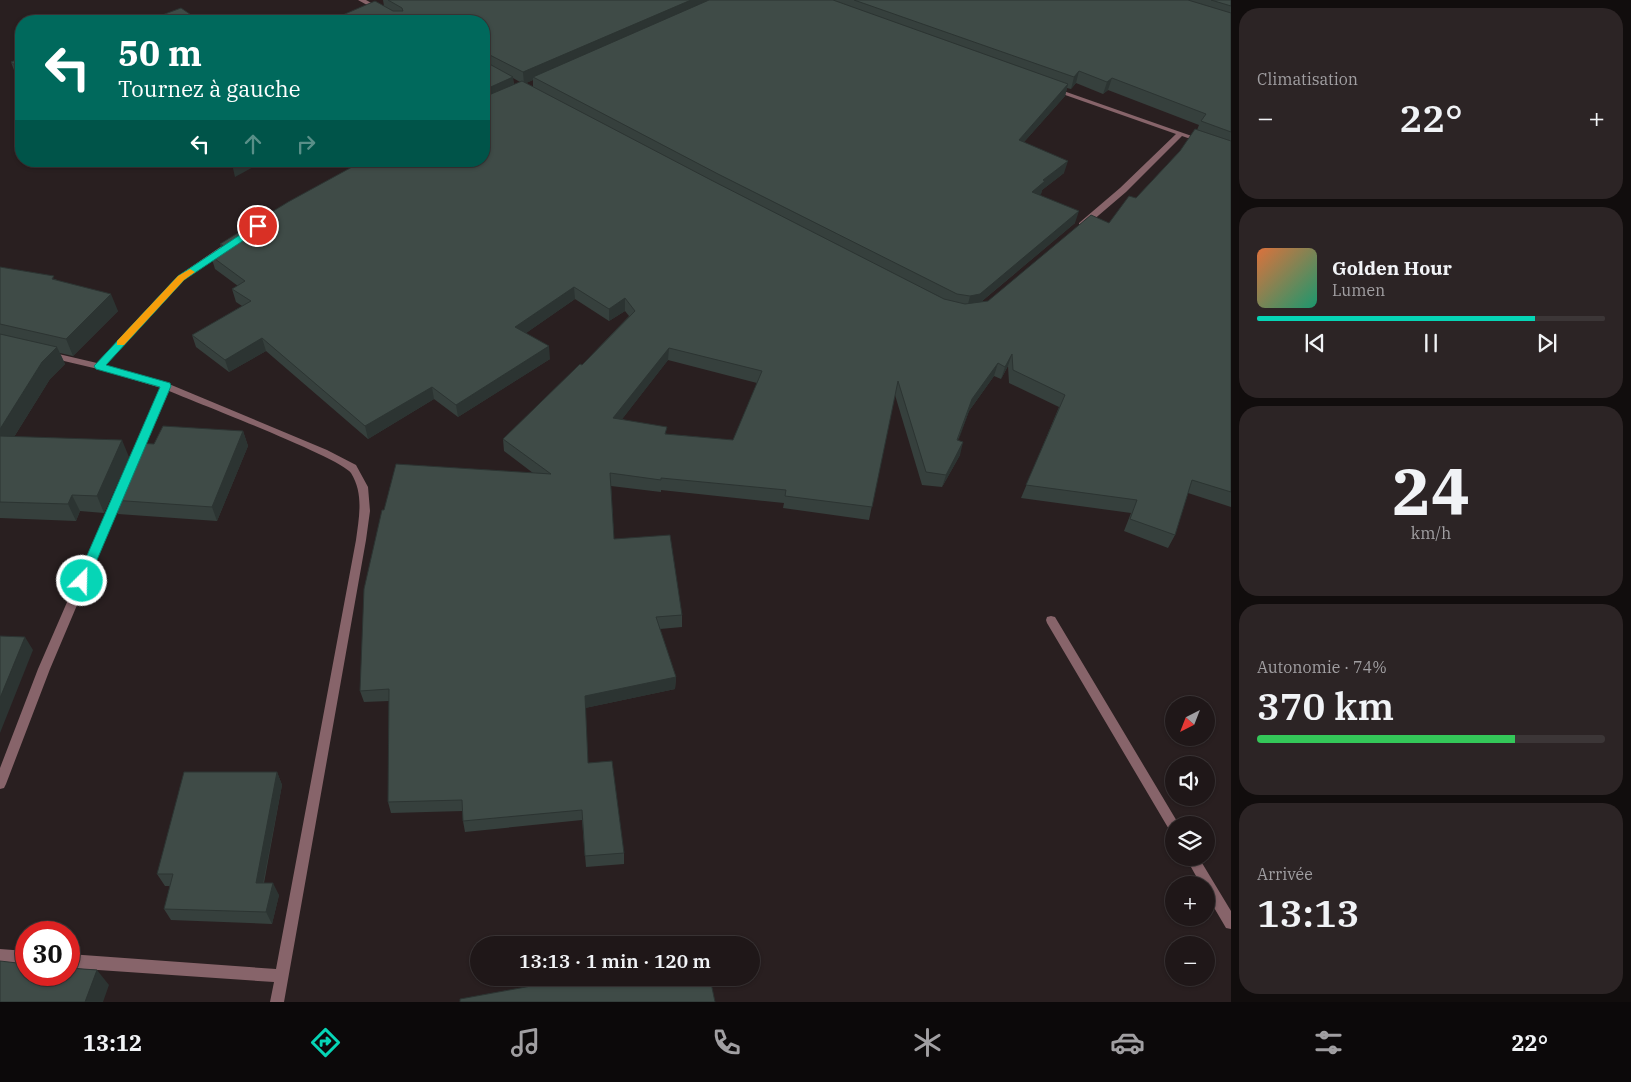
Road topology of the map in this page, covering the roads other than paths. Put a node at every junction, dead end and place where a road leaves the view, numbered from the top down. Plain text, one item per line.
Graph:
1 (361, 0) edge
2 (389, 15) edge
3 (1049, 87) edge
4 (1180, 134) junction
5 (1206, 143) edge
6 (1075, 230) edge
7 (237, 239) edge
8 (36, 352) edge
9 (99, 366) junction
10 (166, 386) junction
11 (131, 468) edge
12 (123, 486) edge
13 (1051, 620) dead end
14 (0, 784) edge
15 (1167, 816) edge
16 (1197, 866) edge
17 (1231, 923) edge
18 (0, 956) edge
19 (15, 957) edge
20 (80, 962) edge
21 (281, 976) junction
22 (277, 1002) edge

1 - 2 street
3 - 4 street
4 - 5 street
4 - 6 street
7 - 9 street
8 - 9 street
9 - 10 street
10 - 11 street
10 - 21 street
12 - 14 street
13 - 15 street
16 - 17 street
18 - 19 street
20 - 21 street
21 - 22 street

